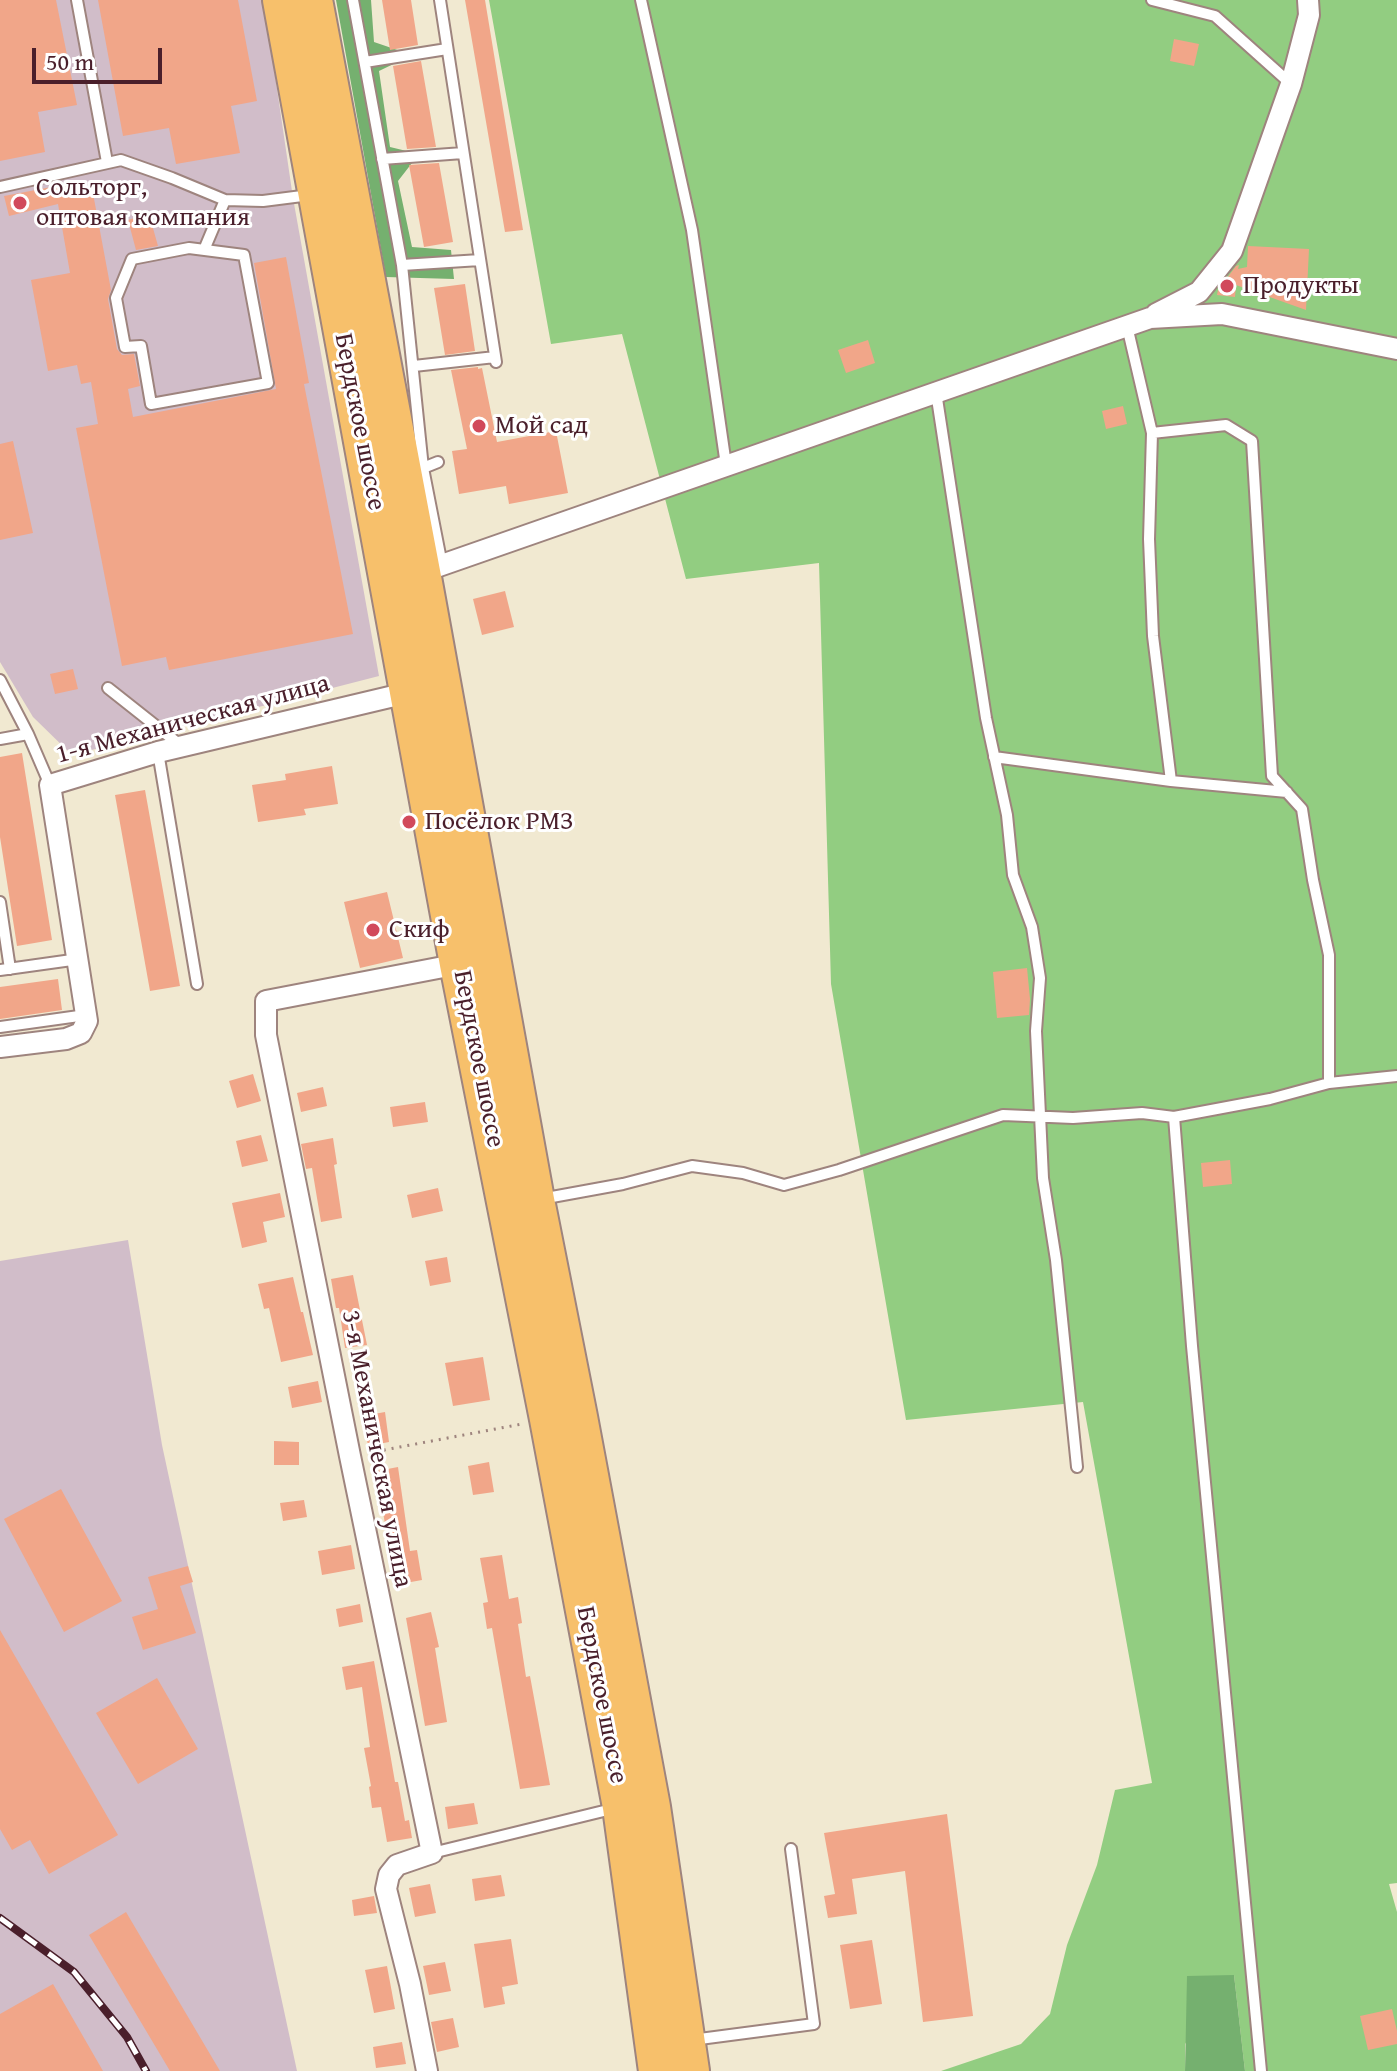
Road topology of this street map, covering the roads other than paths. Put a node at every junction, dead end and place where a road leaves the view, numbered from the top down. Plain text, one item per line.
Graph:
1 (77, 0) edge
2 (282, 0) edge
3 (313, 0) edge
4 (353, 0) edge
5 (440, 0) edge
6 (641, 0) edge
7 (1152, 0) edge
8 (1308, 0) edge
9 (447, 49) junction
10 (365, 62) junction
11 (1291, 84) junction
12 (463, 153) junction
13 (382, 159) junction
14 (107, 162) junction
15 (0, 187) edge
16 (316, 194) junction
17 (225, 200) junction
18 (204, 250) junction
19 (480, 260) junction
20 (402, 265) junction
21 (1150, 318) junction
22 (1127, 326) junction
23 (1397, 349) edge
24 (414, 366) junction
25 (936, 392) junction
26 (1152, 433) junction
27 (438, 462) dead end
28 (726, 465) junction
29 (423, 468) junction
30 (418, 573) junction
31 (0, 680) edge
32 (108, 688) dead end
33 (426, 690) junction
34 (28, 734) junction
35 (0, 739) edge
36 (181, 746) junction
37 (158, 752) junction
38 (994, 757) junction
39 (1171, 781) junction
40 (50, 785) junction
41 (1287, 792) junction
42 (0, 902) edge
43 (79, 959) junction
44 (459, 964) junction
45 (5, 969) edge
46 (197, 984) dead end
47 (86, 1015) junction
48 (0, 1027) edge
49 (0, 1047) edge
50 (1397, 1076) edge
51 (1329, 1083) junction
52 (1040, 1117) junction
53 (1174, 1117) junction
54 (535, 1200) junction
55 (1077, 1467) dead end
56 (622, 1807) junction
57 (791, 1849) dead end
58 (432, 1853) junction
59 (688, 2056) edge
60 (427, 2071) edge
61 (658, 2071) edge
62 (1261, 2071) edge

1 - 14 lane
2 - 16 highway, Бердское шоссе
3 - 30 highway, Бердское шоссе
4 - 10 lane
5 - 9 lane
6 - 28 lane
7 - 11 lane
8 - 11 street
9 - 10 lane
9 - 12 lane
10 - 13 lane
11 - 21 street
12 - 13 lane
12 - 19 lane
13 - 20 lane
14 - 15 lane
14 - 17 lane
16 - 17 lane
16 - 30 highway, Бердское шоссе
17 - 18 lane
18 - 18 lane
19 - 20 lane
19 - 24 lane
20 - 24 lane
21 - 22 street
21 - 23 street
22 - 25 street
22 - 26 lane
24 - 29 lane
25 - 28 street
25 - 38 lane
26 - 39 lane
26 - 41 lane
27 - 29 lane
28 - 30 street
29 - 30 lane
30 - 33 highway, Бердское шоссе
31 - 34 lane
32 - 36 lane
33 - 36 street, 1-я Механическая улица
33 - 44 highway, Бердское шоссе
33 - 54 highway, Бердское шоссе
34 - 35 lane
34 - 40 lane
36 - 37 street, 1-я Механическая улица
37 - 40 street, 1-я Механическая улица
37 - 46 lane
38 - 39 lane
38 - 52 lane
39 - 41 lane
40 - 43 street, 1-я Механическая улица
41 - 51 lane
42 - 45 lane
43 - 45 lane
43 - 47 street, 1-я Механическая улица
44 - 56 highway, Бердское шоссе
44 - 58 street, 3-я Механическая улица
47 - 48 lane
47 - 49 street
50 - 51 lane
51 - 53 lane
52 - 53 lane
52 - 54 lane
52 - 55 lane
53 - 62 lane
54 - 59 highway, Бердское шоссе
56 - 58 lane
56 - 61 highway, Бердское шоссе
57 - 59 lane
58 - 60 street

